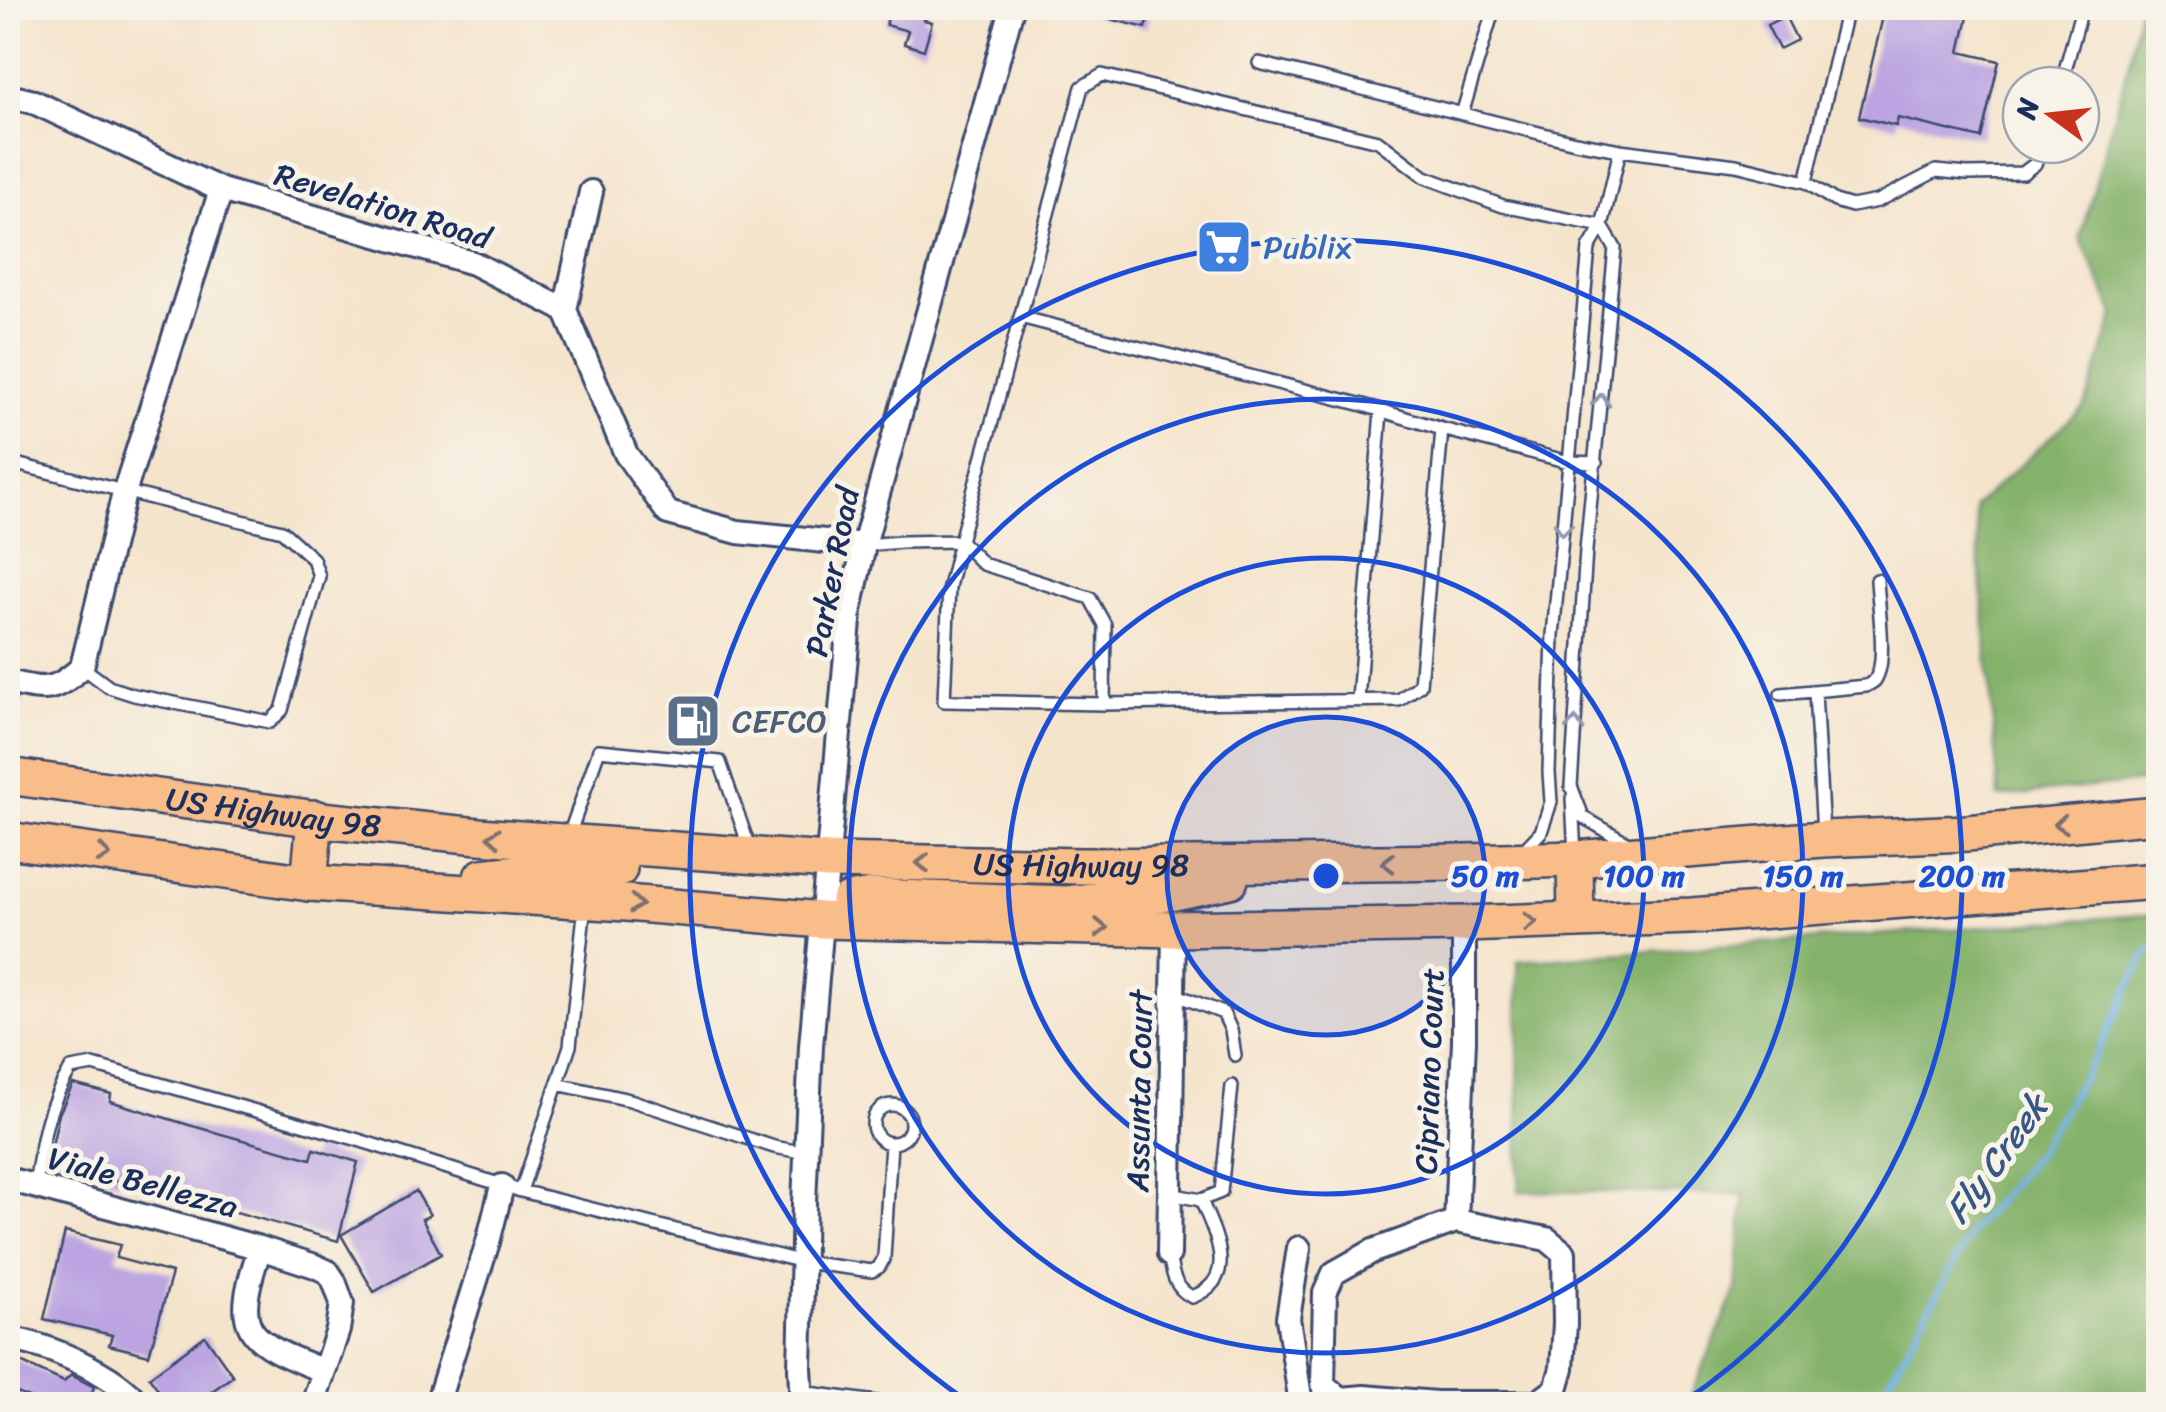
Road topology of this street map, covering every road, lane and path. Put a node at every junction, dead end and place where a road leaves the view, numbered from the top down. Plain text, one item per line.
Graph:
1 (1012, 8) edge
2 (1494, 8) edge
3 (1846, 8) edge
4 (2082, 8) edge
5 (1259, 64) dead end
6 (2066, 65) edge
7 (8, 96) edge
8 (1462, 114) junction
9 (1620, 150) junction
10 (2034, 165) edge
11 (1806, 182) junction
12 (221, 190) junction
13 (591, 192) dead end
14 (1602, 226) junction
15 (564, 310) junction
16 (1020, 317) junction
17 (1381, 410) junction
18 (1442, 429) junction
19 (8, 462) edge
20 (1569, 462) junction
21 (1596, 464) junction
22 (124, 493) junction
23 (960, 541) junction
24 (864, 545) junction
25 (1877, 580) dead end
26 (82, 667) junction
27 (9, 690) edge
28 (1815, 692) junction
29 (1781, 694) dead end
30 (1358, 700) junction
31 (1104, 704) junction
32 (8, 776) edge
33 (1571, 786) junction
34 (2158, 816) edge
35 (315, 818) junction
36 (1823, 838) junction
37 (8, 840) edge
38 (566, 842) junction
39 (1645, 854) junction
40 (752, 855) junction
41 (1575, 859) junction
42 (828, 861) junction
43 (1514, 861) junction
44 (1304, 864) junction
45 (309, 882) junction
46 (2158, 882) edge
47 (386, 888) junction
48 (585, 901) junction
49 (822, 920) junction
50 (1576, 920) junction
51 (1464, 924) junction
52 (1174, 929) junction
53 (1174, 994) junction
54 (1235, 1054) dead end
55 (557, 1084) junction
56 (1232, 1086) dead end
57 (891, 1143) dead end
58 (806, 1153) junction
59 (8, 1179) edge
60 (35, 1185) junction
61 (511, 1188) junction
62 (1170, 1194) junction
63 (1201, 1200) junction
64 (1456, 1221) junction
65 (260, 1248) junction
66 (1300, 1248) dead end
67 (1169, 1254) joint
68 (803, 1262) junction
69 (8, 1339) edge
70 (324, 1371) junction
71 (802, 1398) edge
72 (980, 1402) dead end
73 (138, 1404) edge
74 (313, 1404) edge
75 (437, 1404) edge
76 (1301, 1404) edge

1 - 24 street, Parker Road
2 - 8 lane
3 - 11 lane
4 - 6 lane
5 - 8 lane
7 - 12 street, Revelation Road
8 - 9 lane
9 - 11 lane
9 - 14 lane
10 - 11 lane
12 - 15 street, Revelation Road
12 - 22 street
13 - 15 street
14 - 16 lane
14 - 20 lane
21 -> 14 lane
15 - 24 street
16 - 17 lane
16 - 23 lane
17 - 18 lane
17 - 30 lane
18 - 20 lane
18 - 30 lane
19 - 22 lane
20 - 21 lane
20 -> 43 lane
33 -> 21 lane
22 - 26 street
22 - 26 lane
23 - 24 lane
23 - 31 lane
23 - 31 lane
24 - 42 street, Parker Road
25 - 28 lane
26 - 27 street
28 - 29 lane
28 - 36 lane
30 - 31 lane
32 - 35 main road, US Highway 98
33 - 39 lane
33 - 41 lane
34 -> 36 main road, US Highway 98
38 -> 35 main road, US Highway 98
35 - 45 main road
36 - 39 main road, US Highway 98
37 -> 45 main road, US Highway 98
38 - 40 main road, US Highway 98
38 - 40 lane
39 - 41 main road, US Highway 98
40 - 42 main road, US Highway 98
41 - 43 main road, US Highway 98
41 - 50 main road
44 -> 42 main road, US Highway 98
42 - 47 main road
42 - 49 street, Parker Road
43 -> 44 main road, US Highway 98
44 - 49 main road
45 - 47 main road, US Highway 98
46 - 50 main road, US Highway 98
47 - 48 main road, US Highway 98
48 -> 49 main road, US Highway 98
48 - 55 lane
49 -> 52 main road, US Highway 98
49 - 58 street, Parker Road
51 -> 50 main road, US Highway 98
51 - 52 main road, US Highway 98
51 - 64 street, Cipriano Court
52 - 53 street, Assunta Court
53 - 54 lane
53 - 62 street, Assunta Court
55 - 58 lane
55 - 61 lane
56 - 63 lane
57 - 68 lane
58 - 68 street, Parker Road
59 - 60 street, Viale Bellezza
60 - 61 lane
60 - 65 street, Viale Bellezza
61 - 68 lane
61 - 75 street
62 - 63 lane
62 - 67 street, Assunta Court
63 - 67 lane
64 - 64 street, Cipriano Court
65 - 70 street, Viale Bellezza
65 - 70 street, Viale Bellezza
66 - 76 street
68 - 71 street, Parker Road
69 - 73 street
70 - 74 street, Viale Bellezza
71 - 72 lane

